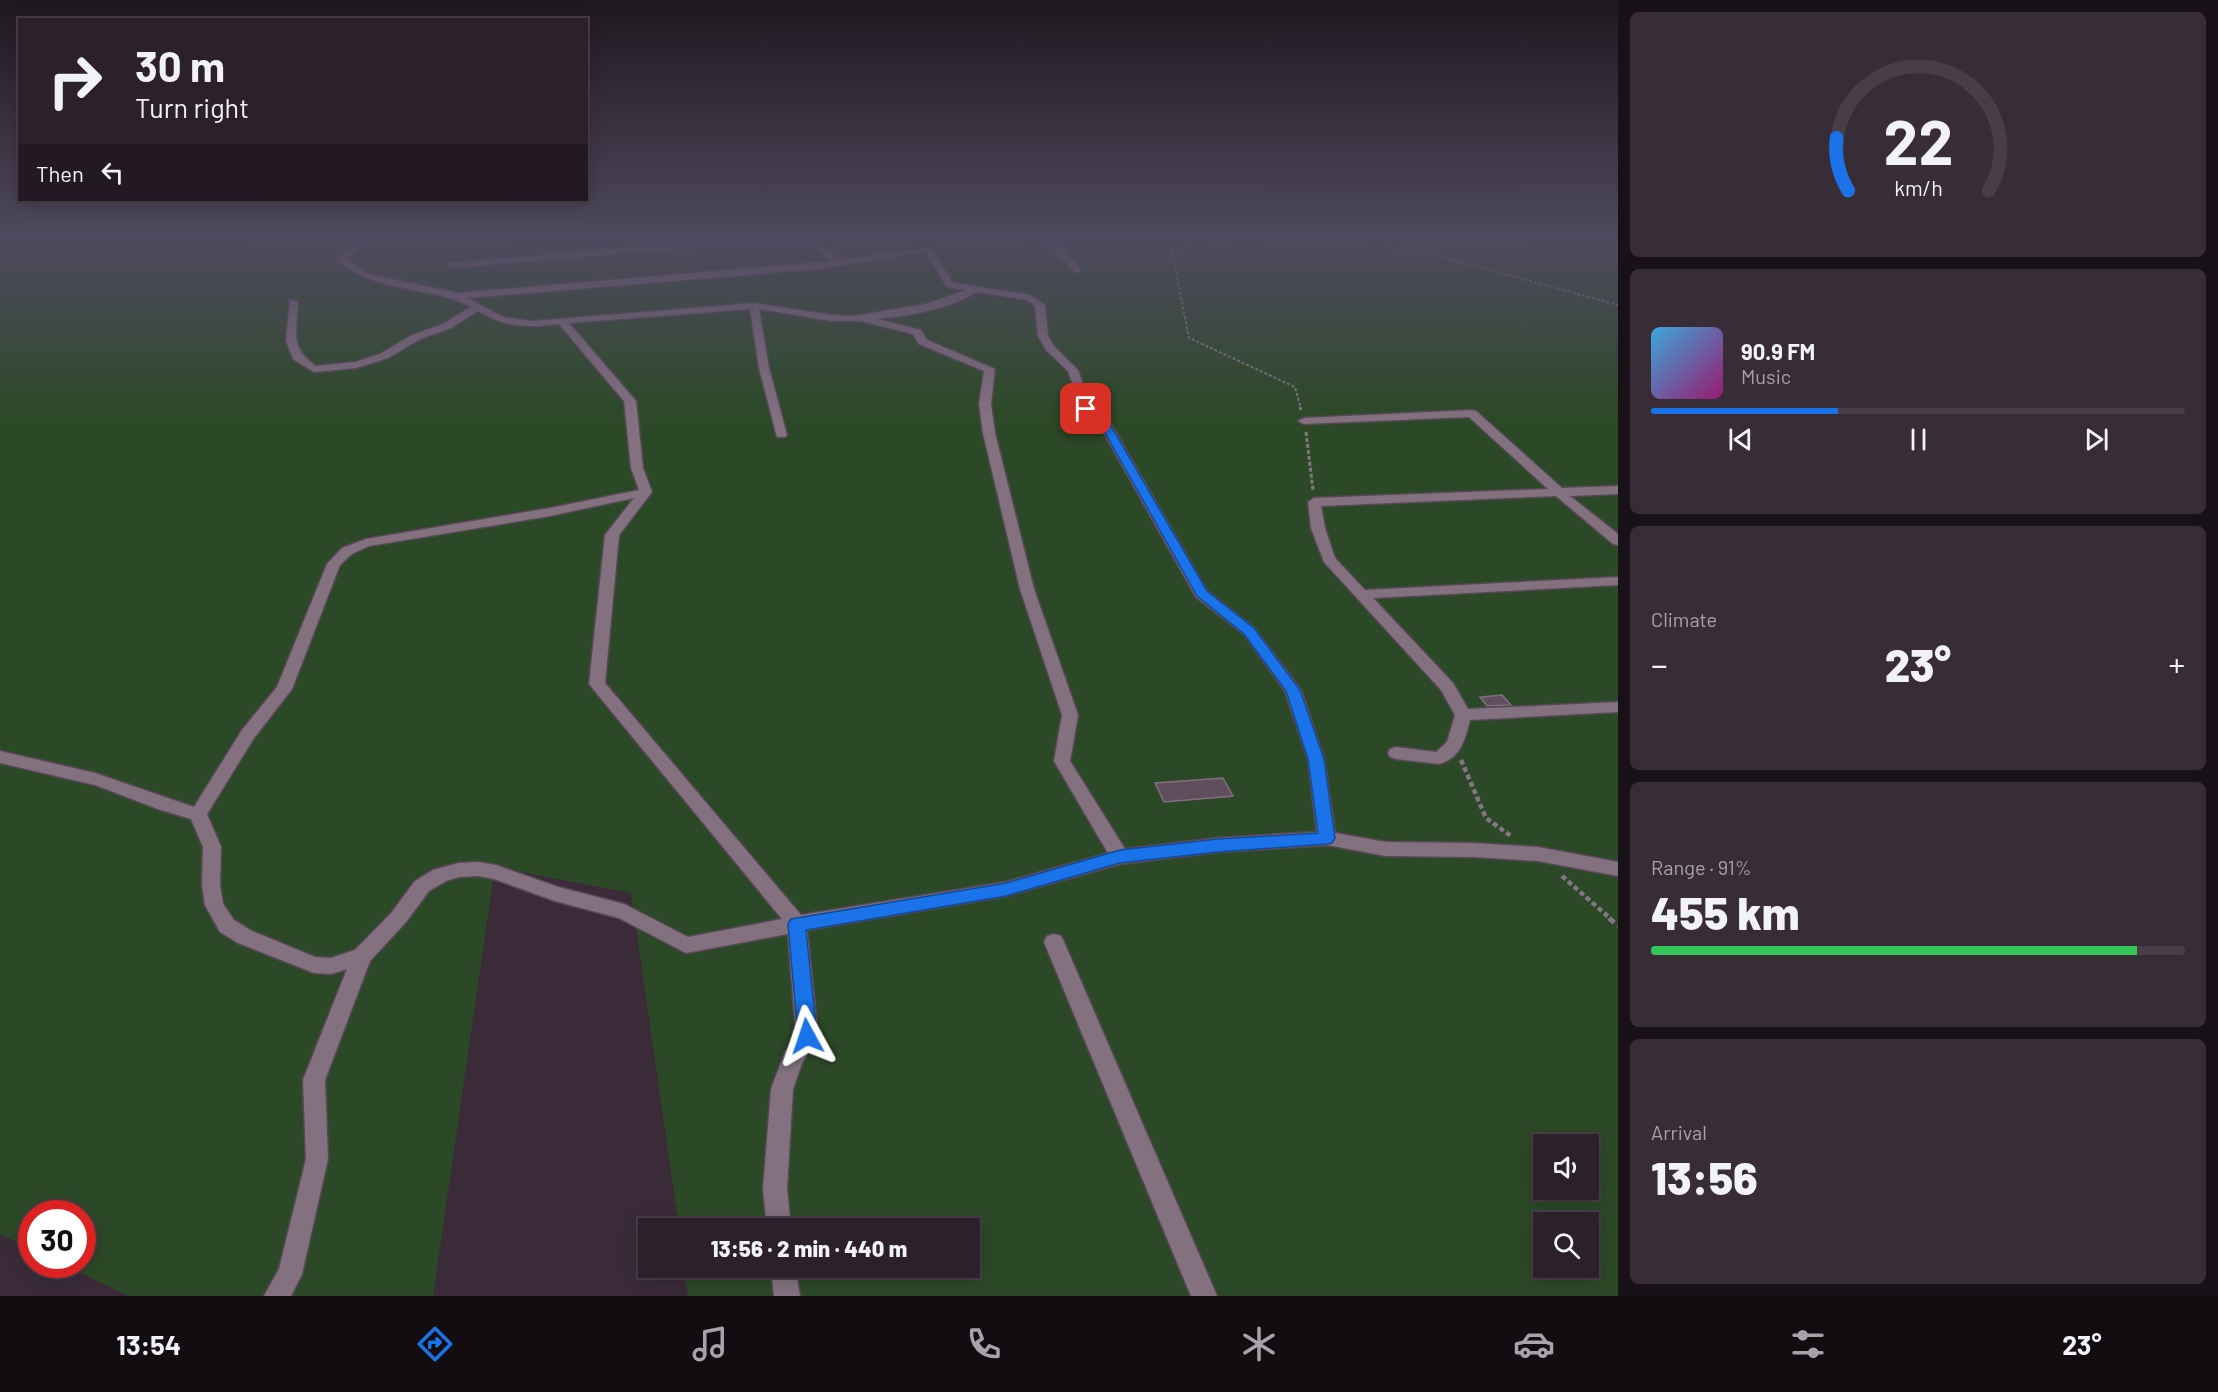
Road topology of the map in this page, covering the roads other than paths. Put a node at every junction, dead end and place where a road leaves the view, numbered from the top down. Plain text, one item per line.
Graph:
1 (462, 298) edge
2 (951, 298) edge
3 (958, 298) edge
4 (1031, 298) edge
5 (293, 302) dead end
6 (754, 306) junction
7 (477, 308) junction
8 (864, 319) junction
9 (562, 321) junction
10 (1304, 421) road end
11 (781, 435) dead end
12 (1618, 489) edge
13 (1557, 491) junction
14 (646, 492) junction
15 (1618, 542) edge
16 (1618, 581) edge
17 (1362, 594) junction
18 (1618, 707) edge
19 (1463, 715) junction
20 (1396, 753) dead end
21 (0, 757) edge
22 (198, 814) junction
23 (1327, 838) junction
24 (1120, 857) junction
25 (1618, 869) edge
26 (797, 924) junction
27 (1054, 942) dead end
28 (362, 956) junction
29 (778, 1218) edge
30 (784, 1278) edge
31 (277, 1296) edge
32 (787, 1296) edge
33 (1204, 1296) edge

1 - 7 street
2 - 6 street
3 - 8 street
4 - 23 street
5 - 7 street
6 - 8 street
6 - 9 street
6 - 11 street
7 - 9 street
8 - 24 street
9 - 14 street
10 - 13 street
12 - 13 street
13 - 15 street
13 - 17 street
14 - 22 street
14 - 26 street
16 - 17 street
17 - 19 street
18 - 19 street
19 - 20 street
21 - 22 street
22 - 28 street
23 - 24 street
23 - 25 street
24 - 26 street
26 - 28 street
26 - 29 street
27 - 33 street
28 - 31 street
30 - 32 street

